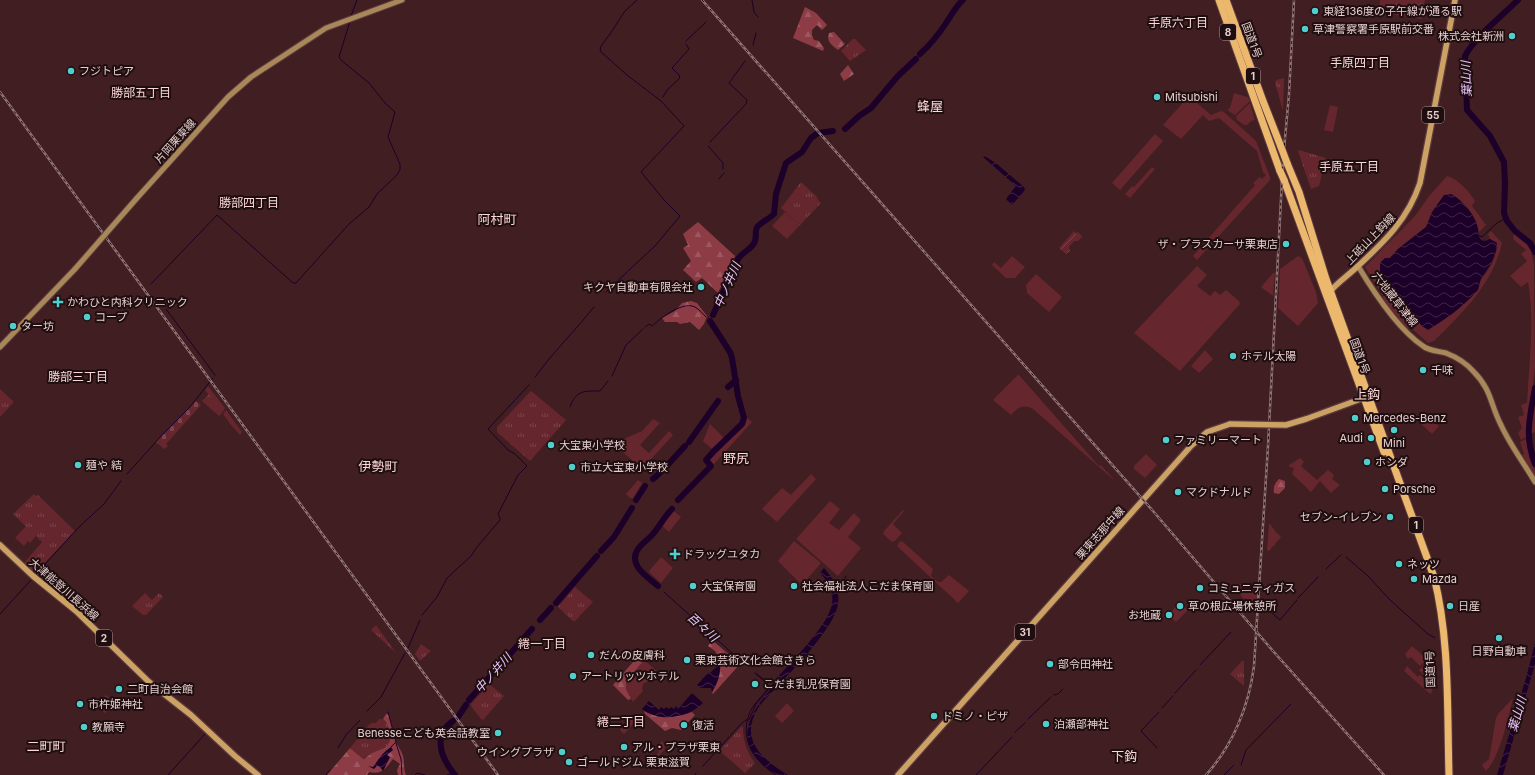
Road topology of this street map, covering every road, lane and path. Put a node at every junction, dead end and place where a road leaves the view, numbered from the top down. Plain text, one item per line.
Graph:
1 (402, 0) edge
2 (1214, 0) edge
3 (1219, 0) edge
4 (1455, 0) edge
5 (1226, 1) edge
6 (1221, 10) junction
7 (1256, 104) joint
8 (1358, 266) junction
9 (1328, 293) junction
10 (0, 347) edge
11 (1366, 397) junction
12 (1535, 482) edge
13 (0, 545) edge
14 (258, 775) edge
15 (898, 775) edge
16 (1445, 775) edge
17 (1449, 775) edge

1 - 10 main road, 片岡栗東線, bridge
2 - 6 highway, 8
3 - 6 highway
4 - 8 main road, 上砥山上鈎線 / 55
5 - 6 highway, 8
5 - 9 highway, 国道1号 / 1, bridge
6 - 7 highway, 8
7 - 9 highway, 国道1号 / 1, bridge
8 - 9 main road, 上砥山上鈎線 / 55
8 - 12 main road, 六地蔵草津線
9 - 11 highway, 国道1号 / 1
11 - 15 main road, 栗東志那中線 / 31, bridge
11 - 16 highway, 国道1号 / 1
11 - 17 highway, 国道1号 / 1
13 - 14 main road, 大津能登川長浜線 / 2

